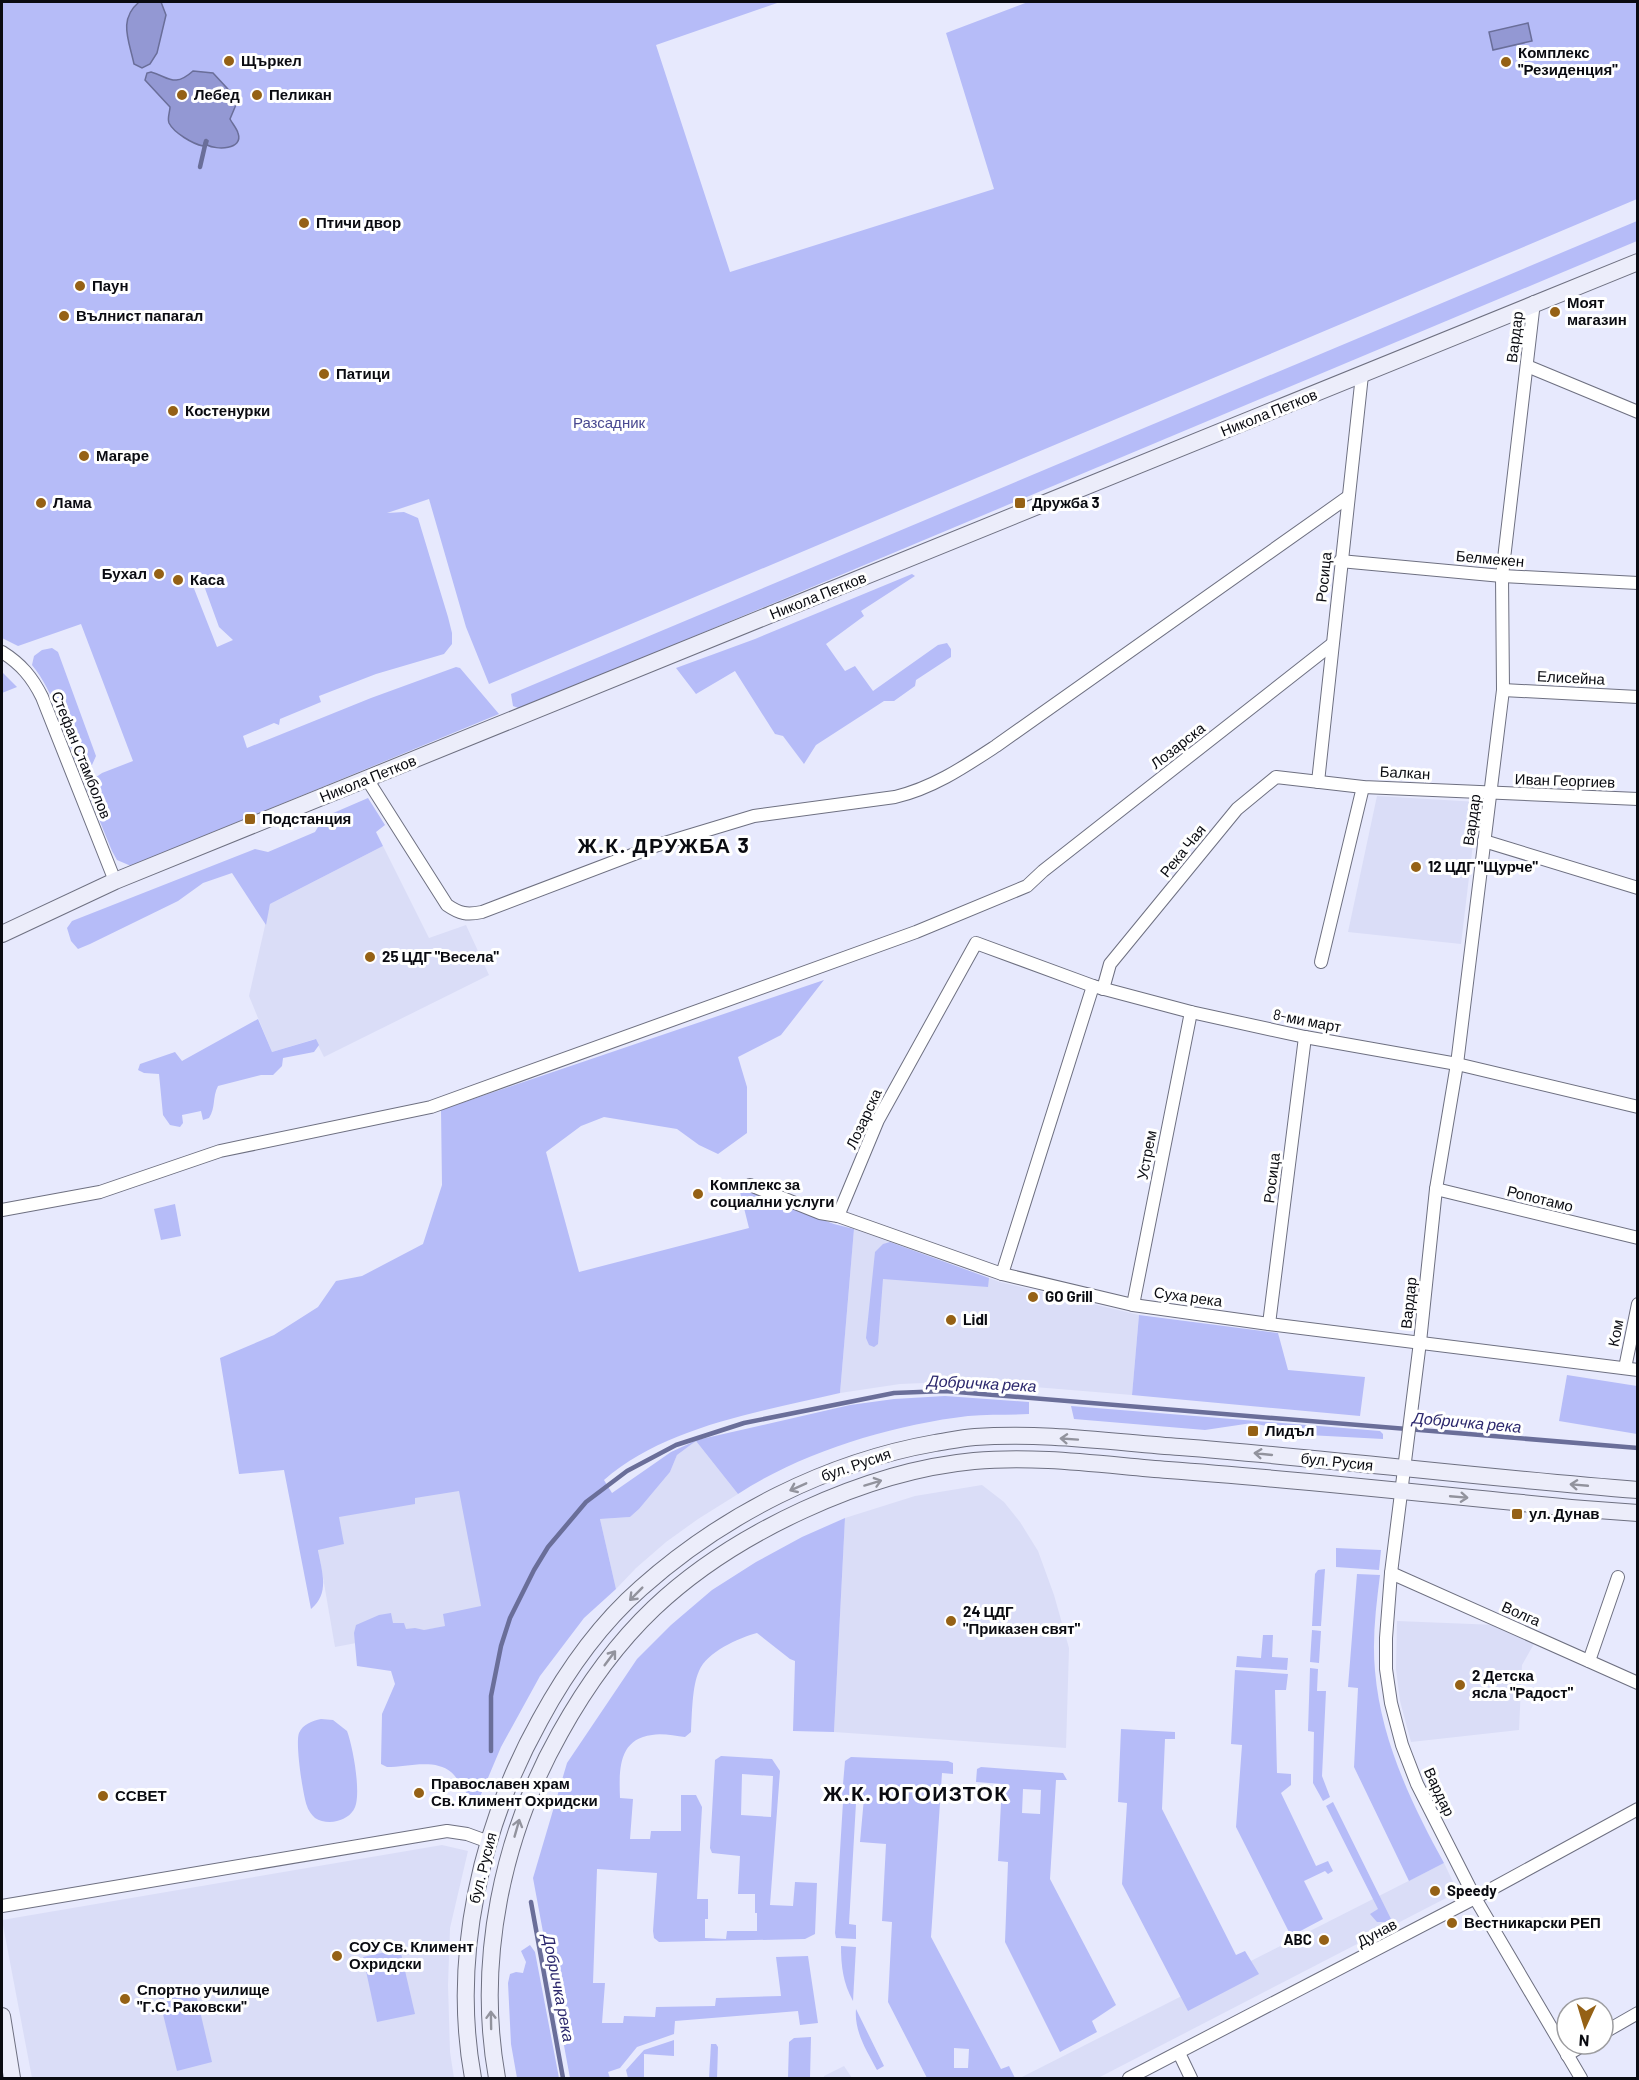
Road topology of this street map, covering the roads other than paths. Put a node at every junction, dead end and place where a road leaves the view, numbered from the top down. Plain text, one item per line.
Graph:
1 (1638, 262) edge
2 (1621, 268) junction
3 (1638, 275) edge
4 (1534, 302) junction
5 (1527, 366) junction
6 (1362, 375) junction
7 (1638, 412) edge
8 (1348, 497) junction
9 (1340, 561) junction
10 (1502, 576) junction
11 (1638, 583) edge
12 (1331, 645) junction
13 (2, 652) edge
14 (1503, 690) junction
15 (1638, 697) edge
16 (367, 779) junction
17 (1318, 782) junction
18 (1364, 786) junction
19 (1491, 793) junction
20 (1638, 799) edge
21 (1484, 841) junction
22 (115, 881) junction
23 (1638, 888) edge
24 (2, 934) edge
25 (976, 943) joint
26 (1321, 962) dead end
27 (1098, 988) junction
28 (1191, 1012) junction
29 (1305, 1037) junction
30 (1457, 1064) junction
31 (1638, 1107) edge
32 (750, 1185) dead end
33 (1436, 1189) junction
34 (2, 1210) edge
35 (838, 1216) junction
36 (1638, 1238) edge
37 (1002, 1274) junction
38 (1638, 1304) edge
39 (1133, 1305) junction
40 (1269, 1324) junction
41 (1420, 1342) junction
42 (1631, 1369) edge
43 (1405, 1468) junction
44 (1638, 1490) edge
45 (1401, 1492) junction
46 (1638, 1513) edge
47 (1391, 1573) junction
48 (1618, 1577) dead end
49 (1589, 1661) junction
50 (1638, 1683) edge
51 (1638, 1809) edge
52 (489, 1842) junction
53 (1475, 1898) junction
54 (2, 1906) edge
55 (1638, 2013) edge
56 (2, 2016) edge
57 (1615, 2026) edge
58 (1555, 2035) edge
59 (1179, 2053) junction
60 (1568, 2056) edge
61 (12, 2079) edge
62 (473, 2079) edge
63 (497, 2079) edge
64 (1129, 2079) edge
65 (1191, 2079) edge
66 (1581, 2079) edge

1 - 2 main road, Никола Петков
2 - 3 street
2 - 4 main road, Никола Петков
4 - 5 street, Вардар
4 - 6 main road, Никола Петков
5 - 7 street
5 - 10 street, Вардар
6 - 8 street, Росица
6 - 16 main road, Никола Петков
8 - 9 street, Росица
8 - 16 street
9 - 10 street, Белмекен
9 - 12 street, Росица
10 - 11 street, Белмекен
10 - 14 street, Вардар
12 - 17 street, Росица
12 - 34 street, Лозарска
13 - 22 street, Стефан Стамболов
14 - 15 street, Елисейна
14 - 19 street, Вардар
16 - 22 main road, Никола Петков
17 - 18 street, Балкан
17 - 27 street, Река Чая
18 - 19 street, Балкан
18 - 26 street
19 - 20 street, Иван Георгиев
19 - 21 street, Вардар
21 - 23 street
21 - 30 street, Вардар
22 - 24 main road, Никола Петков
25 - 27 street, 8-ми март
25 - 35 street, Лозарска
27 - 28 street, 8-ми март
27 - 37 street, Река Чая
28 - 29 street, 8-ми март
28 - 39 street, Устрем
29 - 30 street, 8-ми март
29 - 40 street, Росица
30 - 31 street, 8-ми март
30 - 33 street, Вардар
32 - 35 street, Суха река
33 - 36 street, Ропотамо
33 - 41 street, Вардар
35 - 37 street, Суха река
37 - 39 street, Суха река
38 - 42 street, Ком
39 - 40 street, Суха река
40 - 41 street, Суха река
41 - 42 street, Суха река
41 - 43 street, Вардар
44 -> 43 main road, бул. Русия
43 - 45 street, Вардар
43 -> 52 main road, бул. Русия
45 -> 46 main road, бул. Русия
45 - 47 street, Вардар
63 -> 45 main road, бул. Русия
47 - 49 street, Волга
47 - 53 street, Вардар
48 - 49 street
49 - 50 street, Волга
51 - 53 street, Дунав
52 - 54 street
52 - 62 main road, бул. Русия
53 - 58 street, Вардар
53 - 59 street, Дунав
55 - 57 street
56 - 61 main road
59 - 64 street, Дунав
59 - 65 street
60 - 66 street, Вардар

